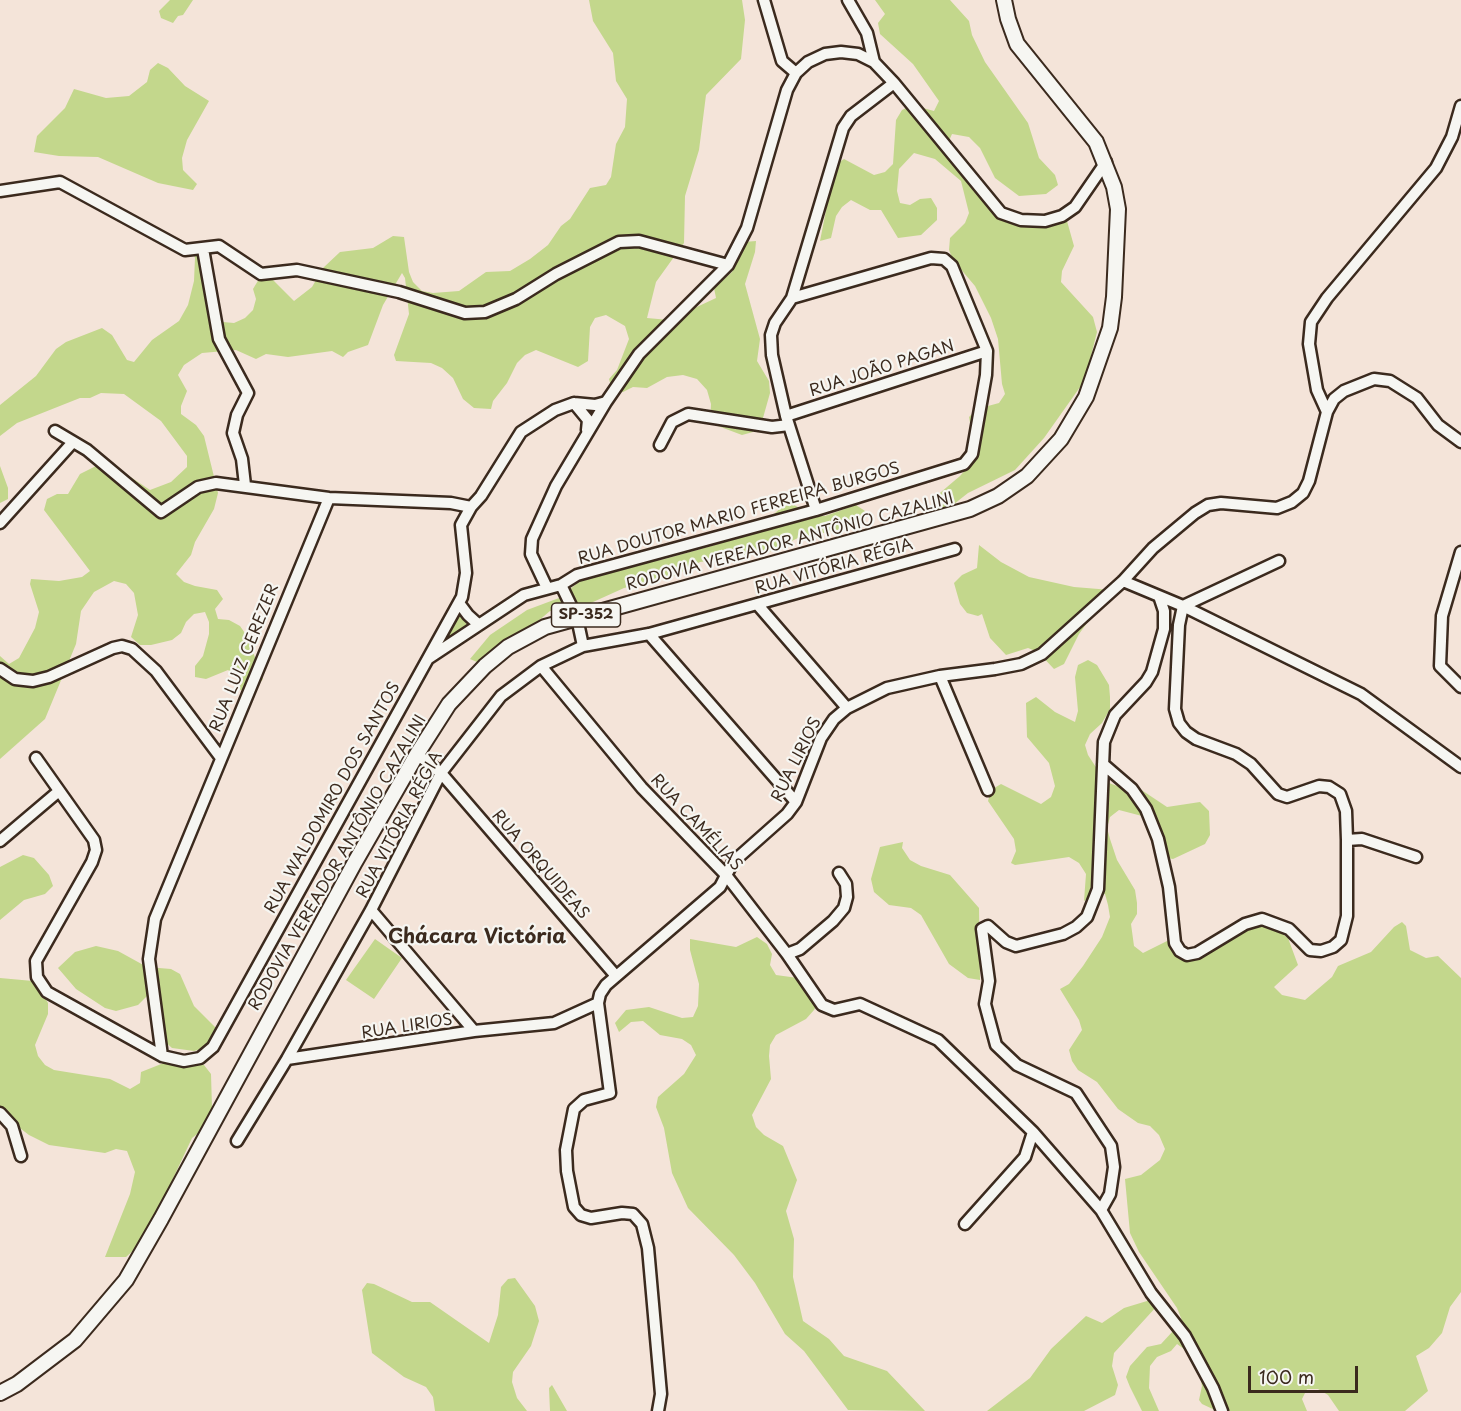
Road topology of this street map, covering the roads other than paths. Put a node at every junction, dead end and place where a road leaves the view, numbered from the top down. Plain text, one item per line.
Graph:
1 (764, 0) edge
2 (848, 0) edge
3 (1004, 0) edge
4 (874, 62) junction
5 (796, 74) junction
6 (894, 82) junction
7 (1461, 106) edge
8 (1106, 162) junction
9 (0, 191) edge
10 (203, 249) junction
11 (728, 265) junction
12 (792, 298) junction
13 (987, 351) junction
14 (606, 402) junction
15 (574, 403) junction
16 (1327, 412) junction
17 (788, 420) junction
18 (55, 431) dead end
19 (586, 434) junction
20 (74, 442) junction
21 (1461, 442) edge
22 (660, 445) dead end
23 (245, 485) junction
24 (329, 498) junction
25 (471, 507) junction
26 (816, 510) junction
27 (0, 523) edge
28 (956, 549) dead end
29 (1461, 552) edge
30 (1279, 561) dead end
31 (1123, 581) junction
32 (561, 585) junction
33 (547, 588) junction
34 (1159, 596) junction
35 (459, 603) junction
36 (757, 604) junction
37 (1183, 606) junction
38 (577, 618) junction
39 (479, 625) junction
40 (649, 634) junction
41 (583, 646) junction
42 (426, 660) junction
43 (541, 666) junction
44 (0, 669) edge
45 (940, 676) junction
46 (1461, 687) edge
47 (847, 708) junction
48 (417, 754) junction
49 (36, 758) dead end
50 (221, 758) junction
51 (1103, 765) junction
52 (1461, 767) edge
53 (441, 773) junction
54 (59, 790) junction
55 (988, 790) dead end
56 (796, 802) junction
57 (1347, 840) junction
58 (0, 841) edge
59 (1416, 857) dead end
60 (839, 873) dead end
61 (726, 875) junction
62 (371, 910) junction
63 (788, 954) junction
64 (616, 976) junction
65 (598, 1004) junction
66 (474, 1031) junction
67 (162, 1056) junction
68 (287, 1059) junction
69 (0, 1113) edge
70 (1033, 1132) junction
71 (237, 1141) dead end
72 (21, 1156) dead end
73 (1101, 1210) junction
74 (965, 1224) dead end
75 (0, 1394) edge
76 (658, 1411) edge
77 (1222, 1411) edge

1 - 5 street
2 - 4 street
3 - 8 main road, RODOVIA VEREADOR ANTÔNIO CAZALINI / SP-352
4 - 5 street
4 - 6 street
5 - 11 street
6 - 8 street
6 - 12 street
7 - 16 street
8 - 38 main road, RODOVIA VEREADOR ANTÔNIO CAZALINI / SP-352
9 - 10 street
10 - 11 street
10 - 23 street
11 - 14 street
12 - 13 street
12 - 17 street
13 - 17 street, RUA JOÃO PAGAN
13 - 26 street, RUA DOUTOR MARIO FERREIRA BURGOS
14 - 15 street
14 - 19 street
15 - 19 street
15 - 25 street, RUA WALDOMIRO DOS SANTOS
16 - 21 street
16 - 31 street
17 - 22 street, RUA JOÃO PAGAN
17 - 26 street
18 - 20 street
19 - 33 street
20 - 23 street
20 - 27 street
23 - 24 street
24 - 25 street
24 - 50 street, RUA LUIZ CEREZER
25 - 35 street, RUA WALDOMIRO DOS SANTOS
26 - 32 street, RUA DOUTOR MARIO FERREIRA BURGOS
28 - 36 street, RUA VITÓRIA RÉGIA
29 - 46 street
30 - 37 street
31 - 34 street
31 - 45 street, RUA LIRIOS
32 - 33 street, RUA DOUTOR MARIO FERREIRA BURGOS
32 - 38 street
33 - 39 street, RUA DOUTOR MARIO FERREIRA BURGOS
34 - 37 street
34 - 51 street
35 - 39 street
35 - 42 street, RUA WALDOMIRO DOS SANTOS
36 - 40 street, RUA VITÓRIA RÉGIA
36 - 47 street
37 - 52 street
37 - 57 street
38 - 41 street
38 - 48 main road, RODOVIA VEREADOR ANTÔNIO CAZALINI / SP-352
39 - 42 street, RUA DOUTOR MARIO FERREIRA BURGOS
40 - 41 street, RUA VITÓRIA RÉGIA
40 - 56 street
41 - 43 street, RUA VITÓRIA RÉGIA
42 - 67 street, RUA WALDOMIRO DOS SANTOS
43 - 53 street, RUA VITÓRIA RÉGIA
43 - 61 street, RUA CAMÉLIAS
44 - 50 street
45 - 47 street, RUA LIRIOS
45 - 55 street
47 - 56 street, RUA LIRIOS
48 - 53 street, RUA ORQUIDEAS
48 - 75 main road, RODOVIA VEREADOR ANTÔNIO CAZALINI / SP-352
49 - 54 street
50 - 67 street, RUA LUIZ CEREZER
51 - 57 street
51 - 73 street
53 - 62 street, RUA VITÓRIA RÉGIA
53 - 64 street, RUA ORQUIDEAS
54 - 58 street
54 - 67 street
56 - 61 street, RUA LIRIOS
57 - 59 street
60 - 63 street
61 - 63 street, RUA CAMÉLIAS
61 - 64 street, RUA LIRIOS
62 - 66 street
62 - 68 street, RUA VITÓRIA RÉGIA
63 - 70 street, RUA CAMÉLIAS
64 - 65 street, RUA LIRIOS
65 - 66 street, RUA LIRIOS
65 - 76 street
66 - 68 street, RUA LIRIOS
68 - 71 street, RUA VITÓRIA RÉGIA
69 - 72 street
70 - 73 street
70 - 74 street
73 - 77 street

